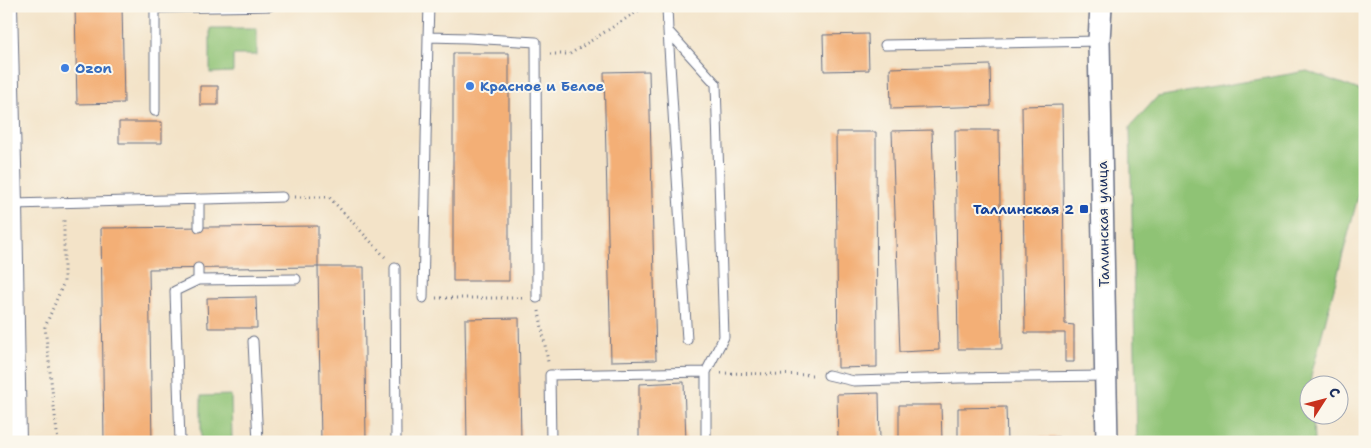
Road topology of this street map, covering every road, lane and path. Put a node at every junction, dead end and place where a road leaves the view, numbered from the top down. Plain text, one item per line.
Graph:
1 (8, 6) edge
2 (270, 6) edge
3 (429, 6) edge
4 (646, 6) edge
5 (667, 6) edge
6 (1101, 6) edge
7 (668, 31) junction
8 (428, 37) junction
9 (1099, 42) junction
10 (885, 45) dead end
11 (536, 54) junction
12 (8, 86) edge
13 (155, 111) dead end
14 (282, 197) dead end
15 (199, 199) junction
16 (64, 202) junction
17 (13, 204) junction
18 (199, 227) dead end
19 (198, 268) dead end
20 (395, 268) dead end
21 (10, 271) edge
22 (296, 279) dead end
23 (198, 280) junction
24 (424, 298) dead end
25 (537, 298) dead end
26 (687, 340) dead end
27 (252, 341) dead end
28 (706, 372) junction
29 (828, 375) joint
30 (1106, 376) junction
31 (17, 442) edge
32 (58, 442) edge
33 (180, 442) edge
34 (258, 442) edge
35 (396, 442) edge
36 (551, 442) edge
37 (706, 442) edge
38 (1107, 442) edge

1 - 12 street
2 - 13 lane
3 - 8 lane
4 - 11 path
5 - 7 lane
6 - 9 street, Таллинская улица
7 - 26 lane
7 - 28 lane
8 - 11 lane
8 - 24 lane
9 - 10 lane
9 - 30 street, Таллинская улица
11 - 25 lane
12 - 17 street
14 - 15 lane
15 - 16 lane
15 - 18 lane
16 - 17 lane
16 - 32 path
17 - 21 street
19 - 23 lane
20 - 35 lane
21 - 31 street
22 - 23 lane
23 - 33 lane
27 - 34 lane
28 - 29 path
28 - 36 lane
28 - 37 lane
29 - 30 lane
30 - 38 street, Таллинская улица

